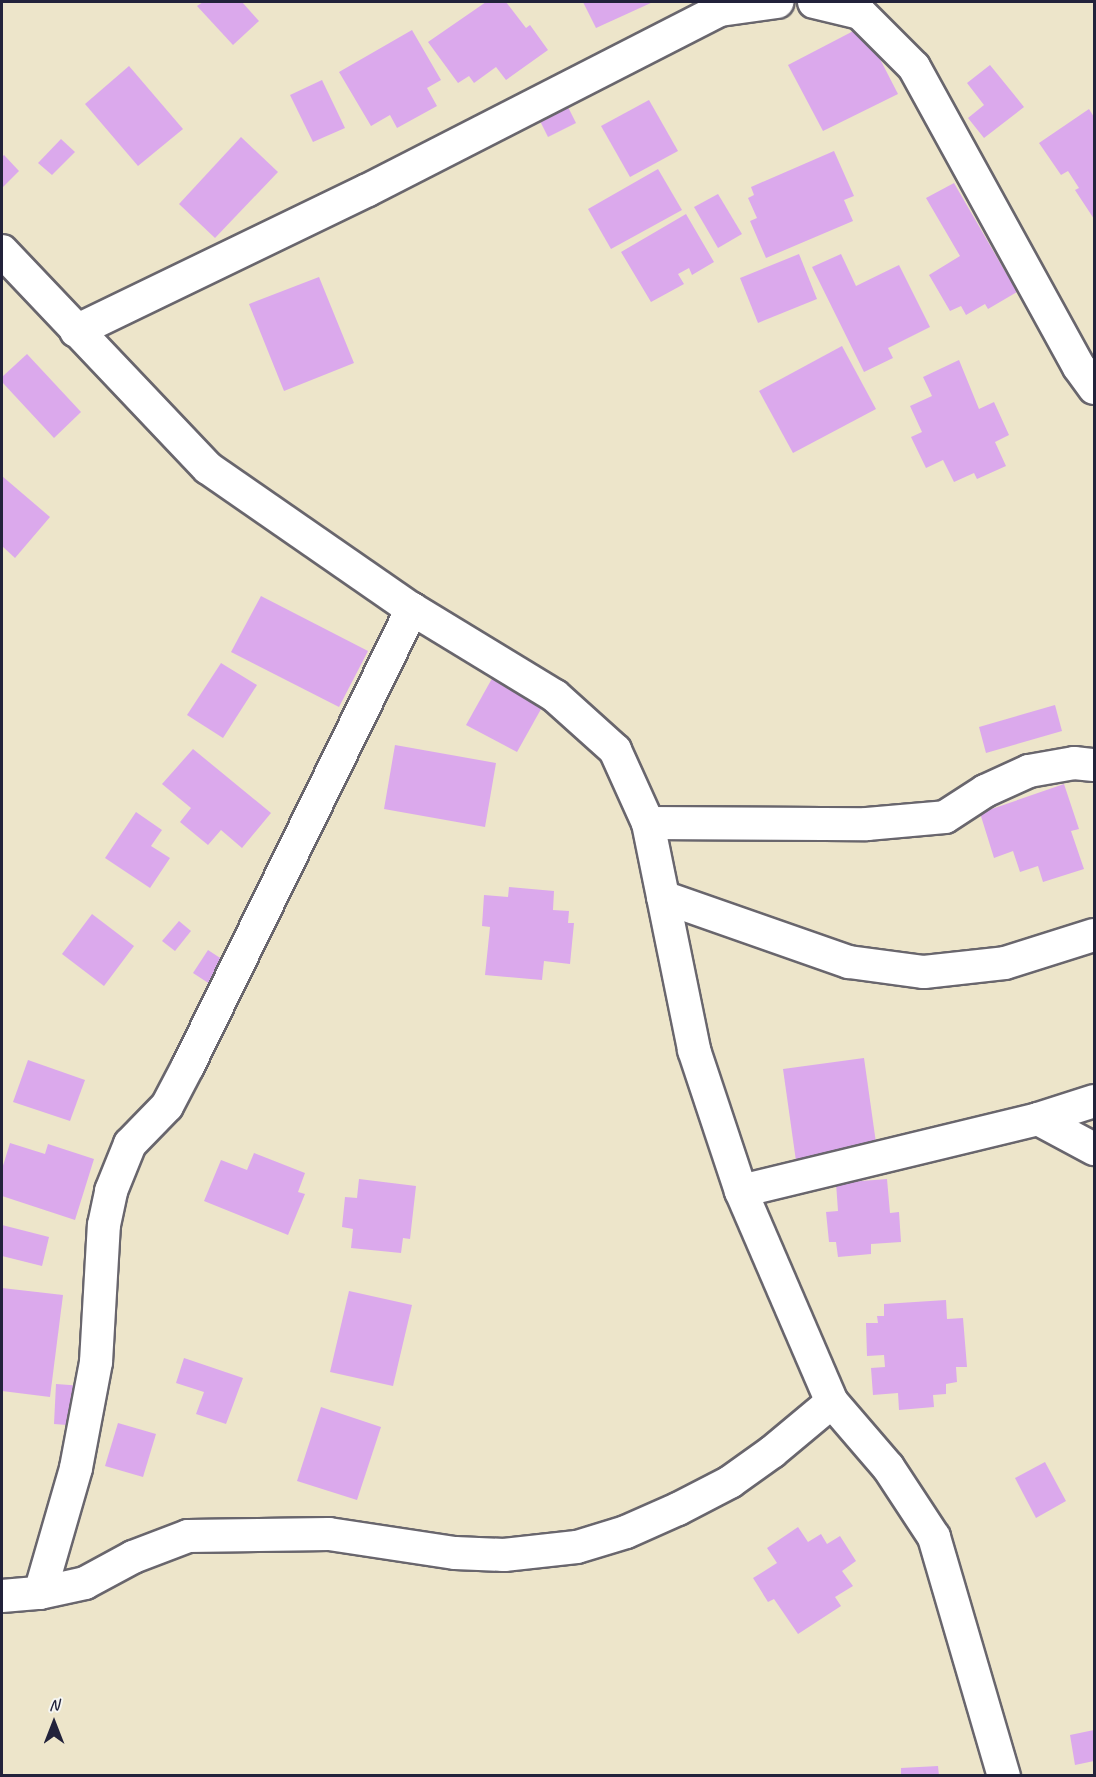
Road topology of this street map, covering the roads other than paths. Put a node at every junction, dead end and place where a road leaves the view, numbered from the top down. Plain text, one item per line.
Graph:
1 (777, 2) edge
2 (814, 2) edge
3 (2, 251) edge
4 (76, 331) junction
5 (1095, 388) edge
6 (412, 609) junction
7 (1095, 765) edge
8 (648, 823) junction
9 (663, 897) junction
10 (1095, 935) edge
11 (1095, 1101) edge
12 (1038, 1119) junction
13 (1095, 1149) edge
14 (741, 1191) junction
15 (832, 1402) junction
16 (40, 1593) junction
17 (2, 1596) edge
18 (1004, 1776) edge

1 - 4 street
2 - 5 street
3 - 4 street
4 - 6 street
6 - 8 street
6 - 16 street
7 - 8 street
8 - 9 street
9 - 10 street
9 - 14 street
11 - 12 street
12 - 13 street
12 - 14 street
14 - 15 street
15 - 16 street
15 - 18 street
16 - 17 street

